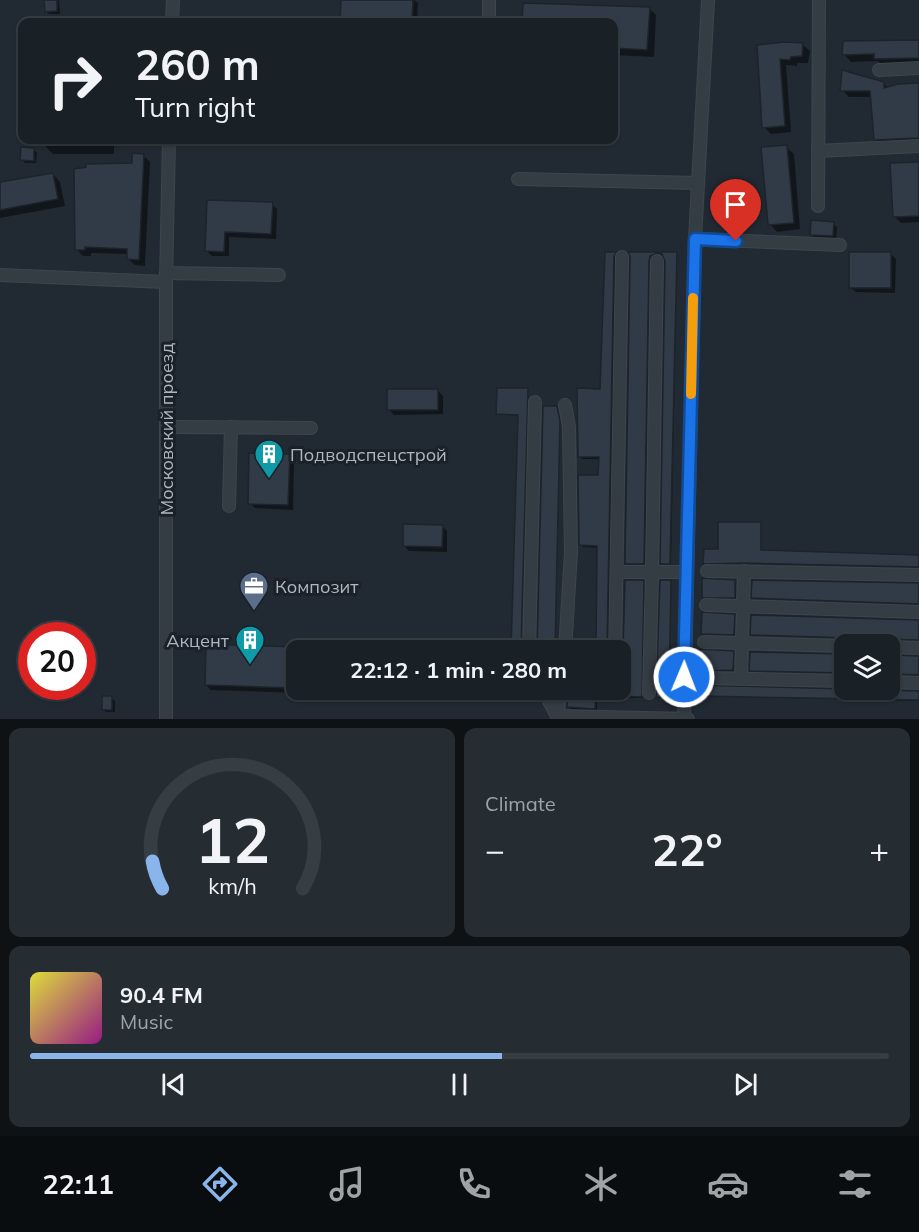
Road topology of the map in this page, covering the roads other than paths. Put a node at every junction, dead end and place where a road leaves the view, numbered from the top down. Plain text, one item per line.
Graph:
1 (173, 0) edge
2 (489, 0) edge
3 (708, 0) edge
4 (819, 0) edge
5 (172, 18) edge
6 (489, 18) edge
7 (919, 69) edge
8 (879, 70) dead end
9 (169, 144) edge
10 (919, 146) edge
11 (818, 151) junction
12 (518, 179) dead end
13 (698, 183) junction
14 (818, 206) dead end
15 (695, 239) junction
16 (840, 245) dead end
17 (622, 257) dead end
18 (657, 261) dead end
19 (0, 275) edge
20 (279, 275) dead end
21 (166, 278) junction
22 (535, 402) dead end
23 (565, 405) dead end
24 (167, 427) junction
25 (231, 428) junction
26 (311, 428) dead end
27 (229, 506) dead end
28 (707, 571) dead end
29 (744, 571) junction
30 (617, 572) junction
31 (652, 572) junction
32 (686, 572) junction
33 (919, 575) edge
34 (706, 606) dead end
35 (742, 607) junction
36 (919, 612) edge
37 (529, 640) edge
38 (566, 640) edge
39 (615, 640) edge
40 (704, 642) dead end
41 (740, 643) junction
42 (834, 646) edge
43 (900, 647) edge
44 (919, 648) edge
45 (703, 678) dead end
46 (741, 678) junction
47 (834, 681) edge
48 (900, 682) edge
49 (919, 683) edge
50 (649, 693) dead end
51 (549, 700) edge
52 (559, 700) edge
53 (557, 716) junction
54 (166, 719) edge
55 (686, 719) edge

1 - 5 street
2 - 6 street
3 - 13 street
4 - 11 street
7 - 8 street
9 - 21 street, Московский проезд
10 - 11 street
11 - 14 street
12 - 13 street
13 - 15 street
15 - 16 street
15 - 32 street
17 - 30 street
18 - 31 street
19 - 21 street
20 - 21 street
21 - 24 street, Московский проезд
22 - 37 street
23 - 38 street
24 - 25 street
24 - 54 street, Московский проезд
25 - 26 street
25 - 27 street
28 - 29 street
29 - 33 street
29 - 35 street
30 - 31 street
30 - 39 street
31 - 32 street
31 - 50 street
32 - 55 street
34 - 35 street
35 - 36 street
35 - 41 street
40 - 41 street
41 - 42 street
41 - 46 street
43 - 44 street
45 - 46 street
46 - 47 street
48 - 49 street
51 - 53 street
52 - 53 street
53 - 55 street

